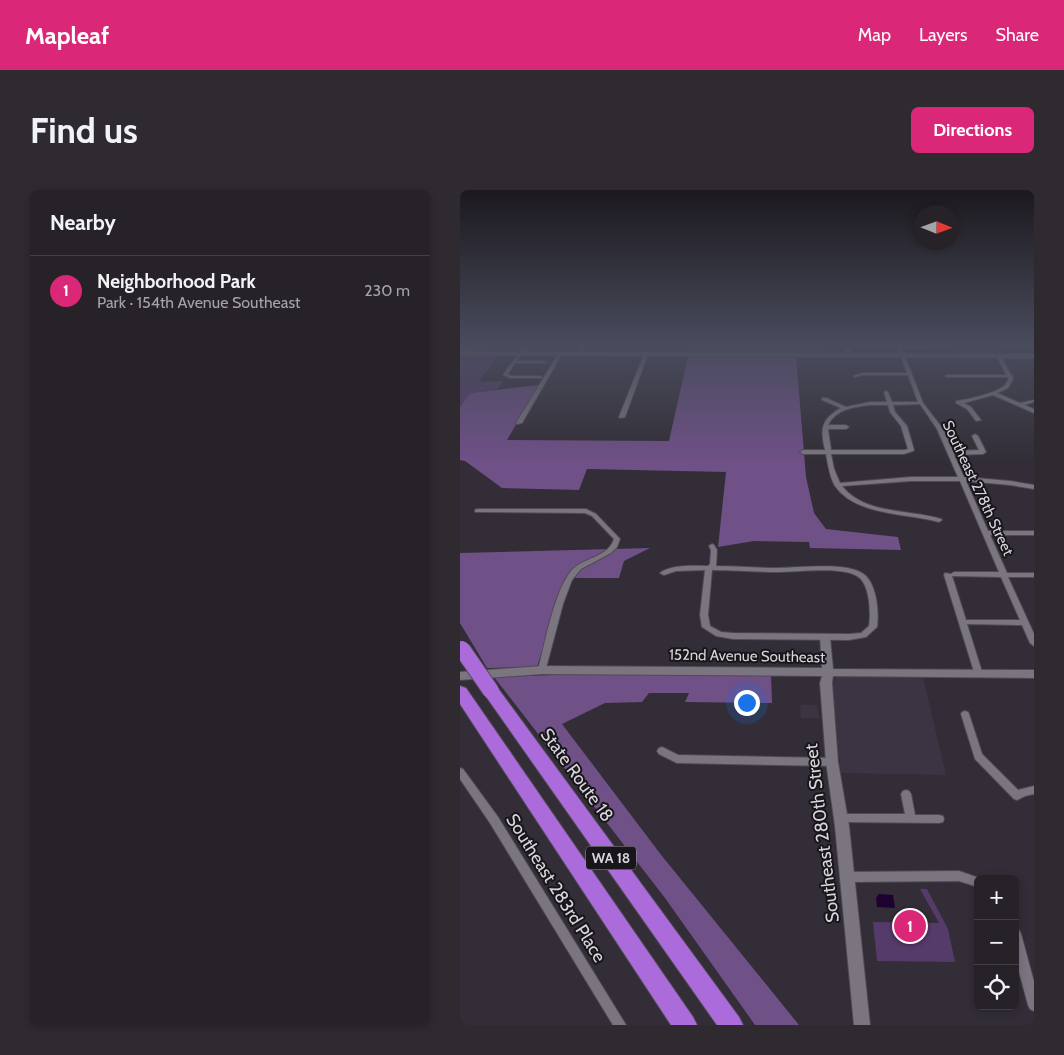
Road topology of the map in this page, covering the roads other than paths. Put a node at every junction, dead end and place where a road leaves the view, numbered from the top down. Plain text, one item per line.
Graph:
1 (542, 385) edge
2 (634, 385) edge
3 (914, 385) edge
4 (1008, 385) edge
5 (886, 392) dead end
6 (993, 392) junction
7 (824, 399) dead end
8 (1034, 401) edge
9 (921, 403) junction
10 (890, 404) junction
11 (1021, 404) junction
12 (845, 408) junction
13 (1034, 411) edge
14 (622, 417) dead end
15 (978, 420) dead end
16 (519, 423) dead end
17 (825, 427) junction
18 (846, 427) dead end
19 (975, 436) dead end
20 (803, 452) dead end
21 (828, 452) junction
22 (950, 452) junction
23 (962, 480) junction
24 (837, 485) junction
25 (1034, 487) edge
26 (478, 511) dead end
27 (939, 520) dead end
28 (985, 533) junction
29 (1034, 533) edge
30 (712, 546) dead end
31 (709, 569) junction
32 (664, 573) dead end
33 (1004, 574) junction
34 (1034, 575) edge
35 (968, 622) dead end
36 (1025, 623) junction
37 (825, 637) junction
38 (1034, 643) edge
39 (461, 648) edge
40 (542, 670) junction
41 (828, 672) junction
42 (979, 674) junction
43 (1034, 674) edge
44 (460, 687) edge
45 (965, 714) dead end
46 (662, 750) dead end
47 (832, 762) junction
48 (460, 772) edge
49 (1034, 790) edge
50 (906, 794) dead end
51 (840, 818) junction
52 (911, 819) junction
53 (939, 819) dead end
54 (847, 877) junction
55 (974, 881) edge
56 (1019, 949) edge
57 (1034, 1005) edge
58 (620, 1025) edge
59 (685, 1025) edge
60 (731, 1025) edge
61 (862, 1025) edge

1 - 16 street
2 - 14 street
3 - 9 street, Southeast 278th Street
4 - 6 street
5 - 10 street
6 - 11 street
6 - 15 street
7 - 12 street
8 - 11 street
9 - 10 street
9 - 22 street, Southeast 278th Street
10 - 12 street
10 - 21 street
11 - 13 street
12 - 17 street
17 - 18 street
17 - 21 street
19 - 22 street
20 - 21 street
21 - 24 street
22 - 23 street, Southeast 278th Street
23 - 24 street
23 - 25 street
23 - 28 street, Southeast 278th Street
24 - 27 street
26 - 40 street
28 - 29 street
28 - 33 street, Southeast 278th Street
30 - 31 street
31 - 32 street
31 - 37 street
31 - 37 street
33 - 34 street
33 - 36 street, Southeast 278th Street
33 - 42 street
35 - 36 street
36 - 38 street, Southeast 278th Street
37 - 41 street, Southeast 280th Street
39 - 60 highway, State Route 18 / WA 18, bridge
40 - 41 street, 152nd Avenue Southeast
40 - 44 street, 152nd Avenue Southeast
41 - 42 street, 152nd Avenue Southeast
41 - 47 street, Southeast 280th Street
42 - 43 street, 152nd Avenue Southeast
44 - 59 highway, WA 18
45 - 49 street
46 - 47 street
47 - 51 street, Southeast 280th Street
48 - 58 street, Southeast 283rd Place
50 - 52 street
51 - 52 street
51 - 54 street, Southeast 280th Street
52 - 53 street
54 - 55 street
54 - 61 street, Southeast 280th Street
56 - 57 street

